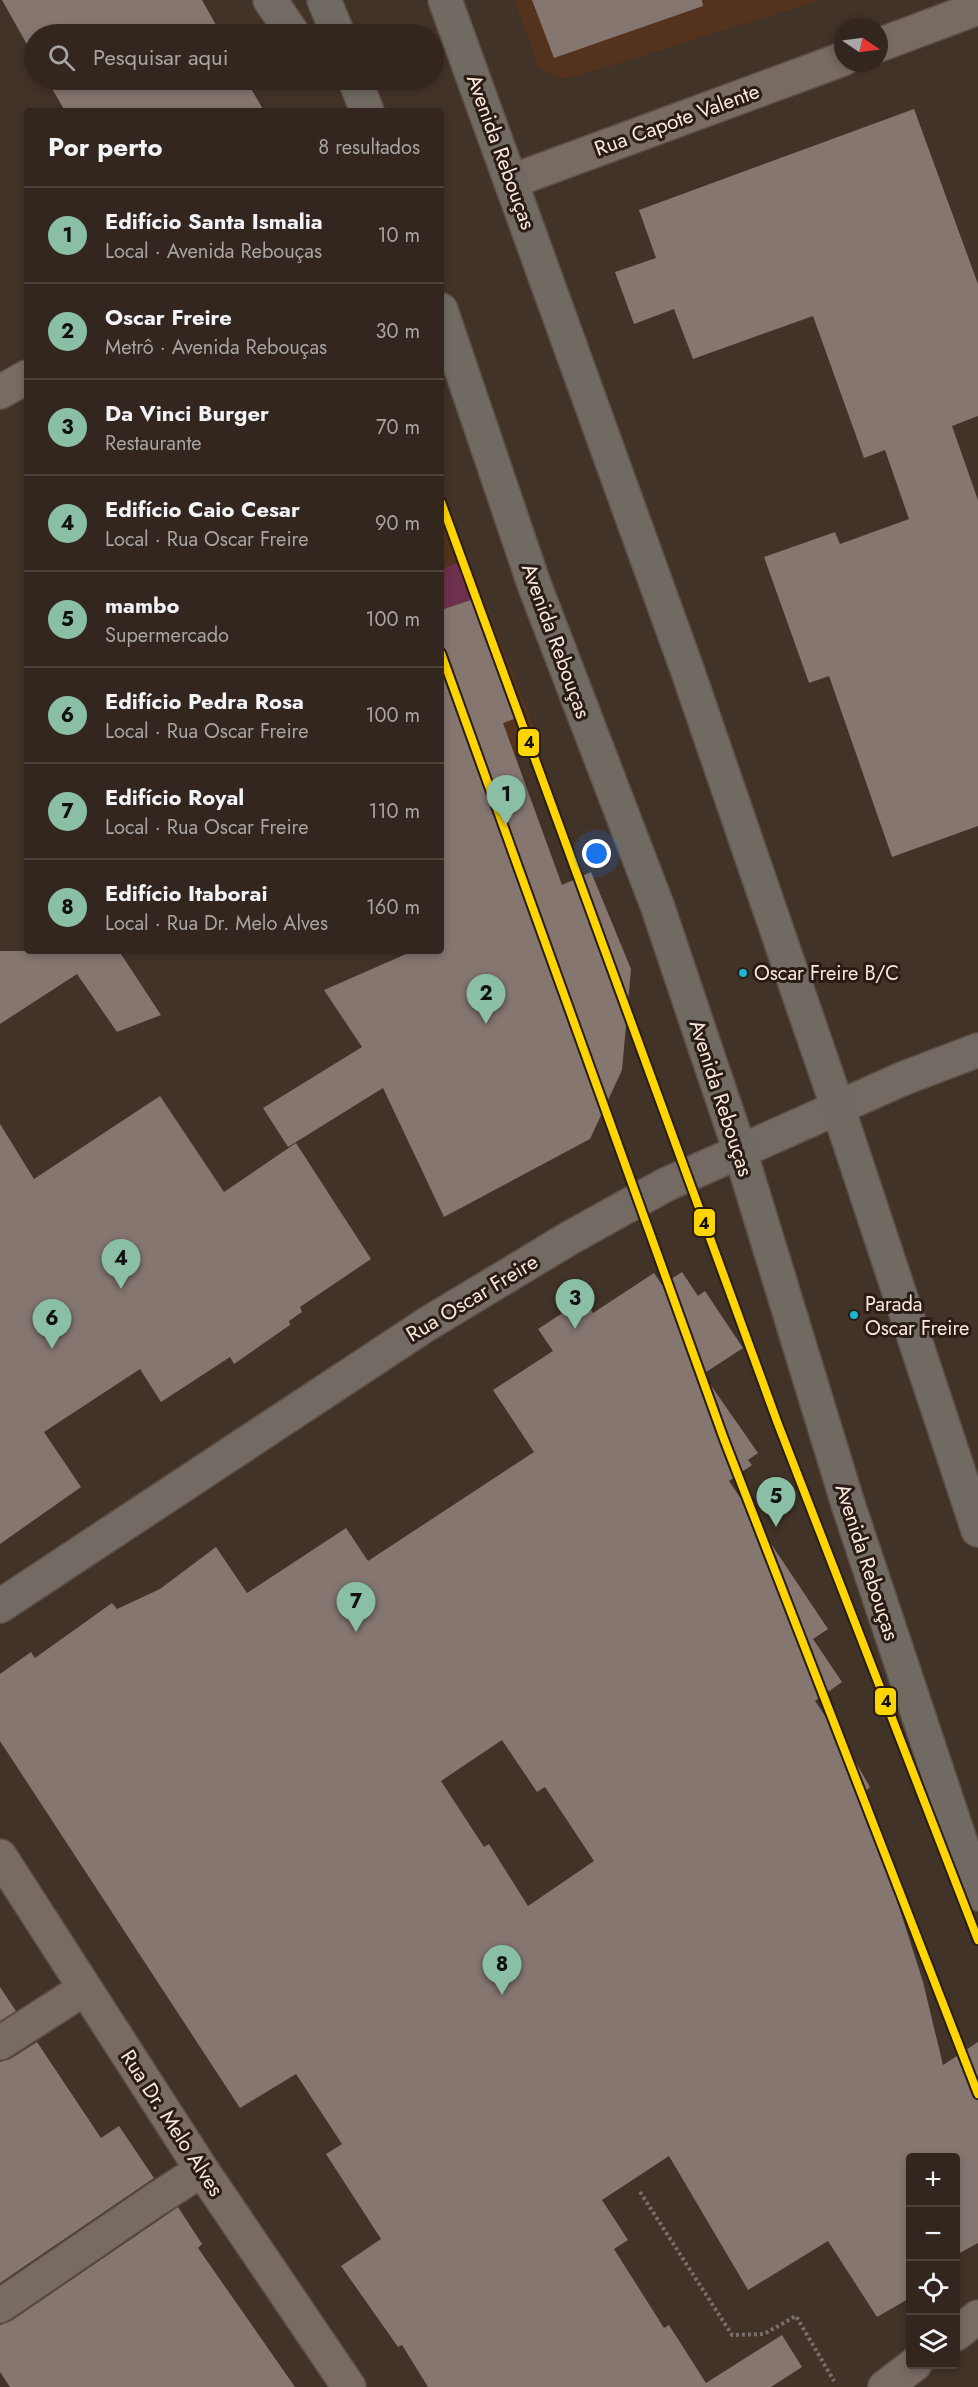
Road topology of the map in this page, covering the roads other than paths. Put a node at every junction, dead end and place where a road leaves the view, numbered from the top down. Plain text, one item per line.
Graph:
1 (270, 0) edge
2 (324, 0) edge
3 (445, 0) edge
4 (978, 9) edge
5 (285, 24) edge
6 (334, 24) edge
7 (888, 42) edge
8 (834, 62) edge
9 (359, 90) edge
10 (366, 108) edge
11 (512, 181) junction
12 (444, 319) edge
13 (24, 379) edge
14 (0, 392) edge
15 (978, 1050) edge
16 (838, 1108) junction
17 (740, 1151) junction
18 (978, 1530) edge
19 (0, 1606) edge
20 (0, 1856) edge
21 (978, 1894) edge
22 (84, 1989) junction
23 (0, 2043) edge
24 (202, 2170) junction
25 (0, 2306) edge
26 (978, 2316) edge
27 (960, 2331) edge
28 (908, 2369) edge
29 (350, 2387) edge
30 (885, 2387) edge

1 - 5 street
2 - 6 main road
3 - 11 main road, Avenida Rebouças
4 - 7 street
8 - 11 street, Rua Capote Valente
9 - 10 main road
11 - 16 main road, Avenida Rebouças
12 - 17 main road, Avenida Rebouças
13 - 14 street
15 - 16 street, Rua Oscar Freire
16 - 17 street, Rua Oscar Freire
16 - 18 main road, Avenida Rebouças
17 - 19 street, Rua Oscar Freire
17 - 21 main road, Avenida Rebouças
20 - 22 street, Rua Dr. Melo Alves
22 - 23 street
22 - 24 street, Rua Dr. Melo Alves
24 - 25 street
24 - 29 street, Rua Dr. Melo Alves
26 - 27 street
28 - 30 street

